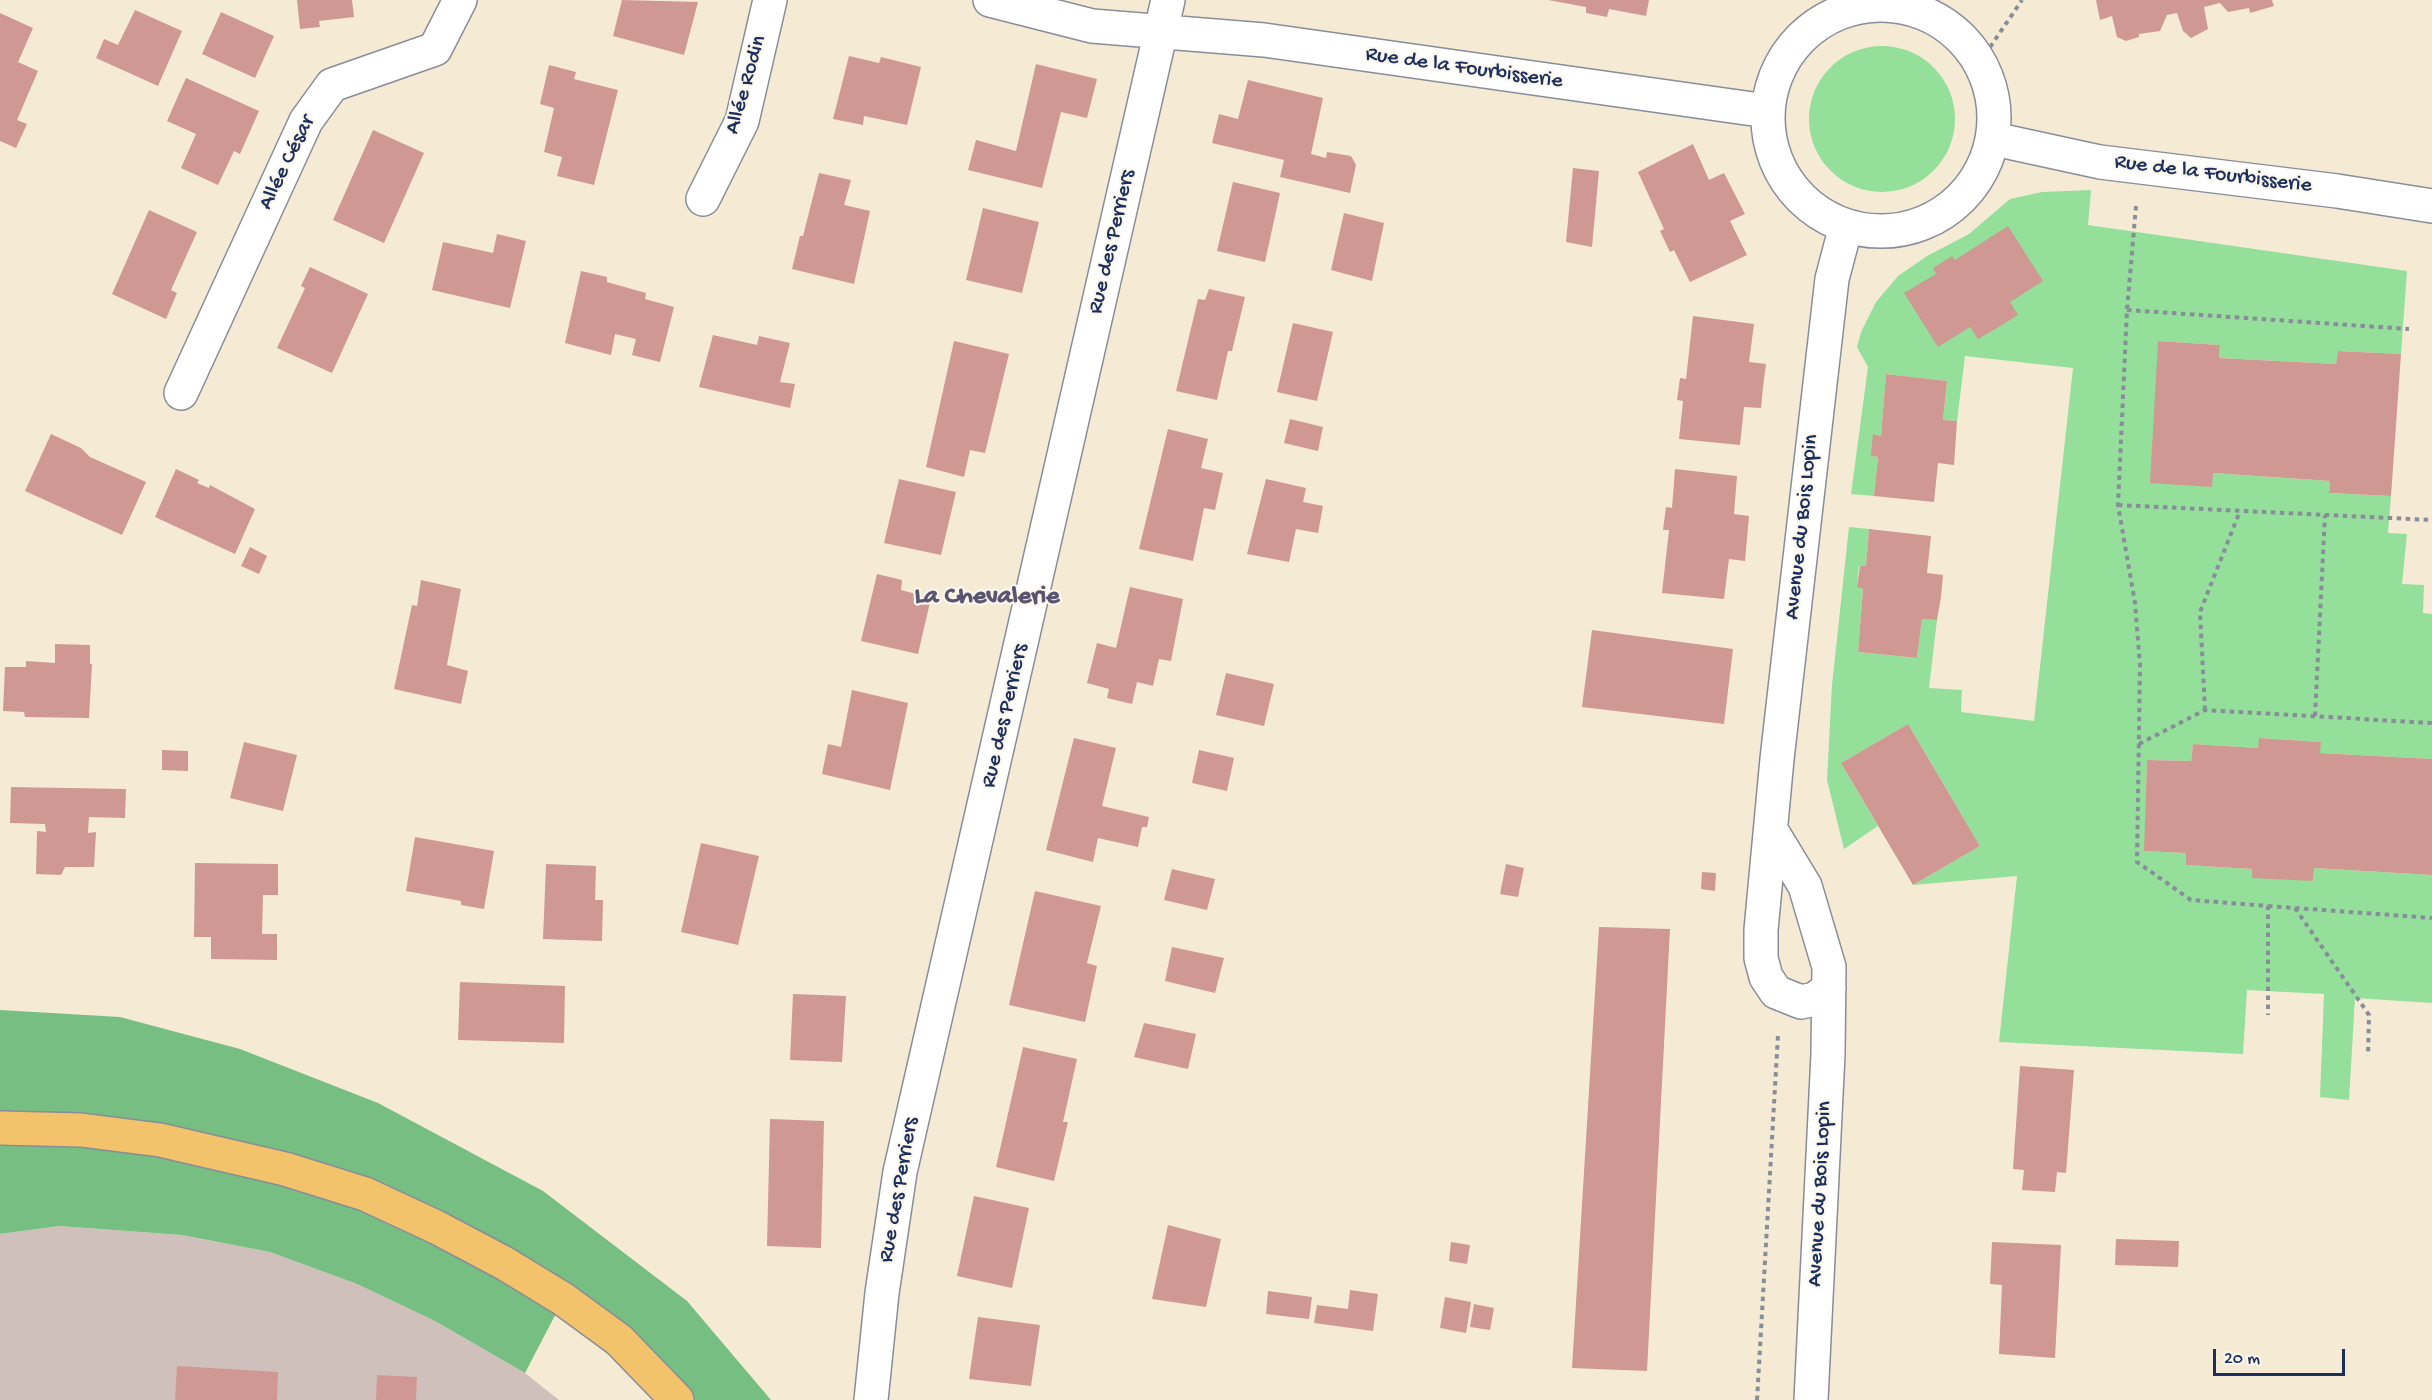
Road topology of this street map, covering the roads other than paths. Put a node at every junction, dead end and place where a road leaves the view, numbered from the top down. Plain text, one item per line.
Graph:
1 (460, 0) edge
2 (770, 0) edge
3 (990, 0) edge
4 (1839, 7) edge
5 (1926, 8) edge
6 (1164, 15) edge
7 (1767, 111) junction
8 (1994, 139) junction
9 (703, 200) dead end
10 (2432, 206) edge
11 (1846, 226) junction
12 (181, 393) dead end
13 (1771, 830) junction
14 (1829, 988) junction
15 (0, 1128) edge
16 (677, 1400) edge
17 (871, 1400) edge
18 (1811, 1400) edge

1 - 12 street, Allée César
2 - 9 street, Allée Rodin
3 - 6 street, Rue de la Fourbisserie
4 - 5 street
4 - 7 street
5 - 8 street
6 - 7 street, Rue de la Fourbisserie
6 - 17 street, Rue des Perriers
7 - 11 street
8 - 10 street, Rue de la Fourbisserie
8 - 11 street
11 - 13 street, Avenue du Bois Lopin
13 - 14 street, Avenue du Bois Lopin
13 - 14 street, Avenue du Bois Lopin
14 - 18 street, Avenue du Bois Lopin
15 - 16 highway

